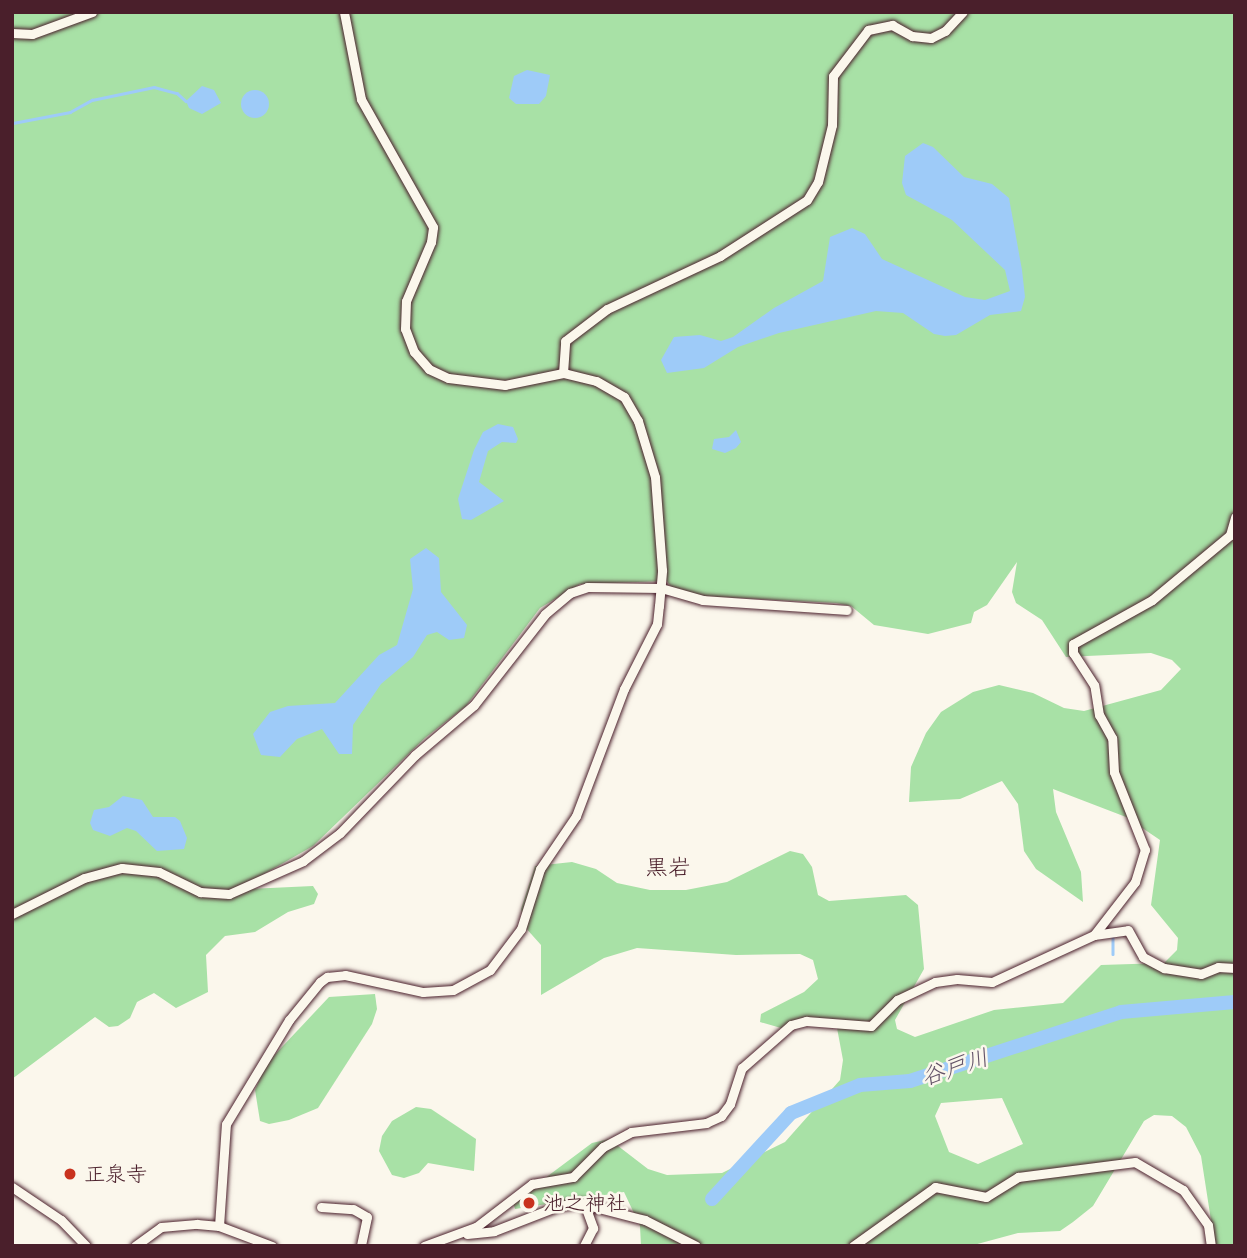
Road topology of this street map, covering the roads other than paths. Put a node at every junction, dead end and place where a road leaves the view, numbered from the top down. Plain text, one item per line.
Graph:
1 (92, 12) edge
2 (344, 12) edge
3 (963, 12) edge
4 (12, 33) edge
5 (563, 373) junction
6 (1235, 517) edge
7 (661, 587) junction
8 (847, 610) dead end
9 (12, 914) edge
10 (1097, 935) junction
11 (1235, 968) edge
12 (12, 1188) edge
13 (584, 1203) junction
14 (321, 1207) dead end
15 (219, 1226) junction
16 (461, 1234) junction
17 (86, 1246) edge
18 (135, 1246) edge
19 (272, 1246) edge
20 (361, 1246) edge
21 (424, 1246) edge
22 (584, 1246) edge
23 (696, 1246) edge
24 (853, 1246) edge
25 (1211, 1246) edge

1 - 4 street
2 - 5 street
3 - 5 street
5 - 7 street
6 - 10 street
7 - 8 street
7 - 9 street
7 - 15 street
10 - 11 street
10 - 16 street
12 - 17 street
13 - 16 street
13 - 22 street
13 - 23 street
14 - 20 street
15 - 18 street
15 - 19 street
16 - 21 street
24 - 25 street

